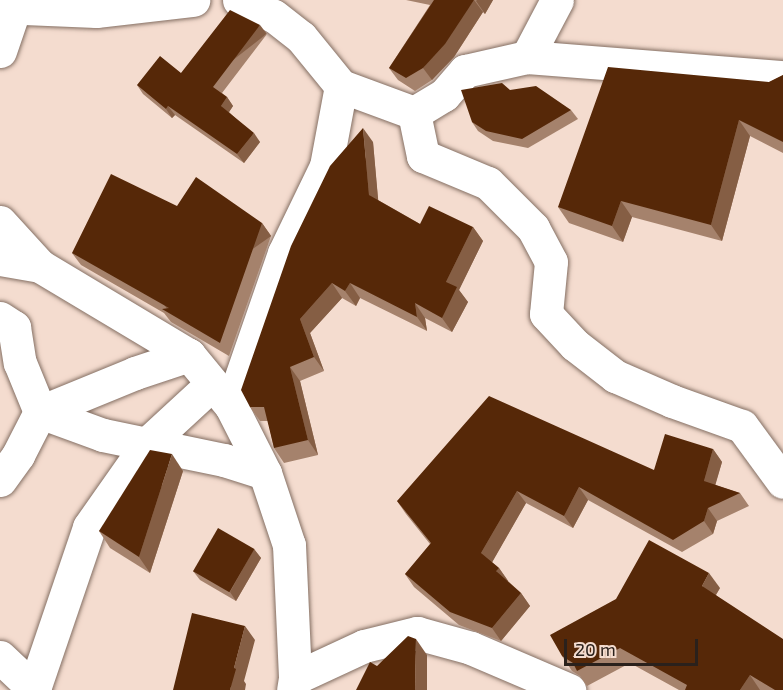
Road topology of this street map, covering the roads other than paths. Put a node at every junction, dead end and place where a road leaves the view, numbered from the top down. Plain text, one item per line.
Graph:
1 (193, 0) edge
2 (239, 0) edge
3 (557, 0) edge
4 (7, 7) edge
5 (0, 51) edge
6 (527, 57) junction
7 (783, 77) edge
8 (341, 86) junction
9 (414, 113) junction
10 (0, 222) edge
11 (0, 258) edge
12 (40, 266) junction
13 (0, 318) edge
14 (189, 355) junction
15 (221, 395) junction
16 (40, 412) junction
17 (148, 442) junction
18 (266, 473) junction
19 (0, 480) edge
20 (783, 482) edge
21 (0, 657) edge
22 (294, 684) edge
23 (35, 690) edge
24 (569, 690) edge

1 - 4 street
2 - 8 street
3 - 6 street
4 - 5 street
6 - 7 street
6 - 9 street
8 - 9 street
8 - 15 street
9 - 20 street
10 - 12 street
11 - 12 street
12 - 14 street
13 - 16 street
14 - 15 street
14 - 16 street
15 - 17 street
15 - 18 street
16 - 17 street
16 - 19 street
17 - 18 street
17 - 23 street
18 - 22 street
21 - 23 street
22 - 24 street

